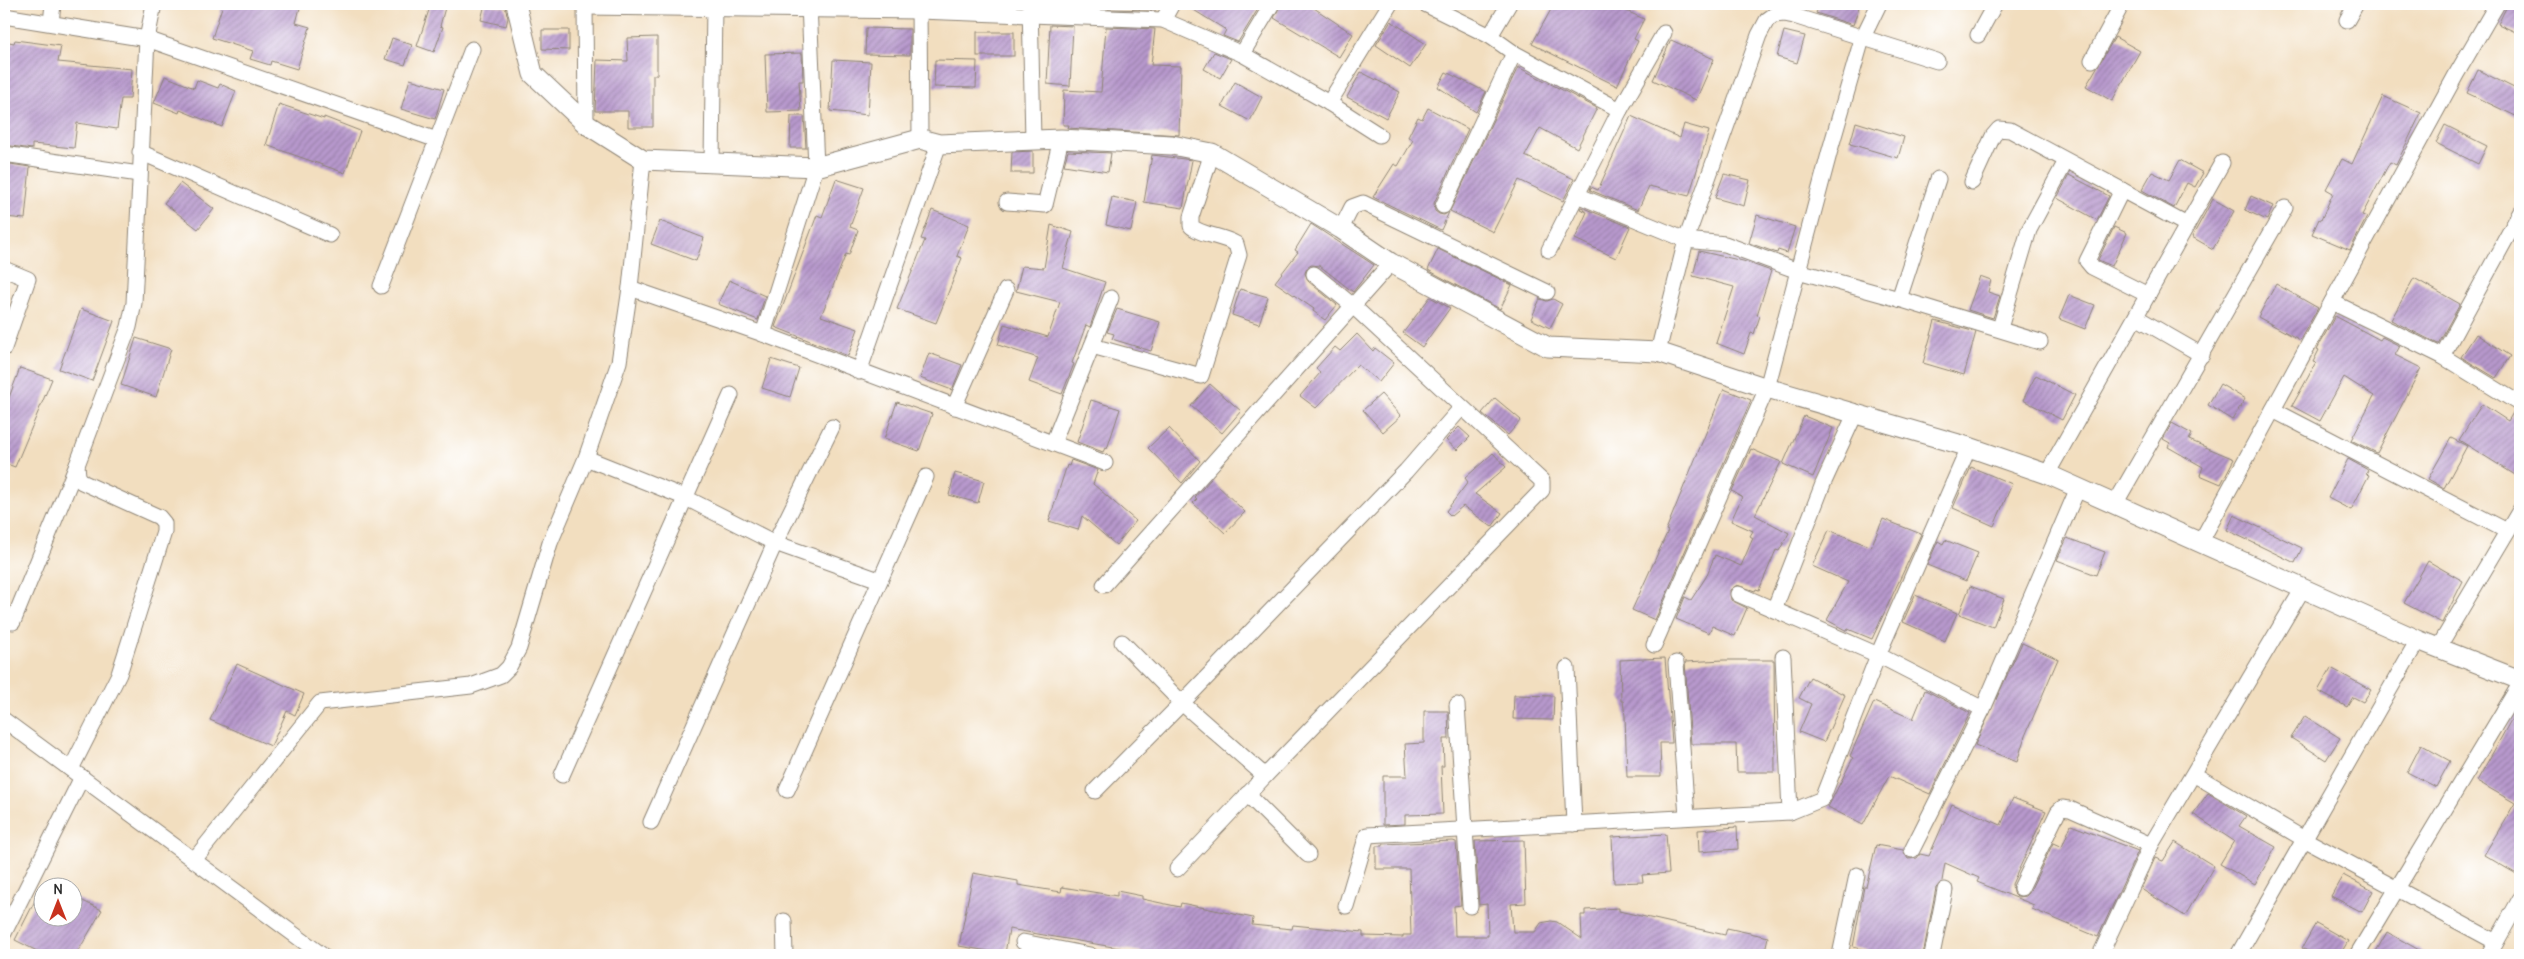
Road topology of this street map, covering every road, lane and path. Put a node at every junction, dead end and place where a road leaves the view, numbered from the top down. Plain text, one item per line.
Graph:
1 (53, 4) edge
2 (154, 4) edge
3 (516, 4) edge
4 (1172, 4) edge
5 (1272, 4) edge
6 (1390, 4) edge
7 (1425, 4) edge
8 (1509, 4) edge
9 (1879, 4) edge
10 (1995, 4) edge
11 (2122, 4) edge
12 (2356, 4) edge
13 (585, 5) edge
14 (714, 6) edge
15 (809, 7) edge
16 (919, 8) edge
17 (2491, 8) edge
18 (1030, 10) edge
19 (1091, 10) edge
20 (4, 16) edge
21 (1163, 20) junction
22 (2347, 20) dead end
23 (51, 23) junction
24 (1664, 33) dead end
25 (1978, 35) dead end
26 (1490, 36) junction
27 (147, 39) junction
28 (1862, 39) junction
29 (472, 48) dead end
30 (1514, 53) junction
31 (1242, 54) junction
32 (2092, 60) dead end
33 (1937, 61) dead end
34 (1329, 103) junction
35 (1620, 110) junction
36 (586, 124) junction
37 (1379, 135) dead end
38 (920, 139) junction
39 (1061, 139) junction
40 (437, 140) junction
41 (1033, 140) junction
42 (940, 144) junction
43 (140, 152) junction
44 (1212, 153) junction
45 (4, 154) edge
46 (643, 160) junction
47 (2066, 161) junction
48 (712, 163) junction
49 (2222, 163) dead end
50 (816, 167) junction
51 (139, 174) junction
52 (1938, 178) dead end
53 (1972, 182) dead end
54 (2122, 190) junction
55 (1577, 195) junction
56 (1007, 202) dead end
57 (1443, 206) dead end
58 (2286, 208) dead end
59 (2520, 213) edge
60 (2187, 226) junction
61 (1341, 229) junction
62 (330, 235) dead end
63 (1686, 240) junction
64 (1549, 250) dead end
65 (1391, 262) junction
66 (4, 269) edge
67 (1798, 271) junction
68 (1314, 274) dead end
69 (381, 286) dead end
70 (630, 288) junction
71 (1006, 290) dead end
72 (1547, 292) dead end
73 (2148, 295) junction
74 (1111, 298) dead end
75 (1899, 299) junction
76 (2332, 302) junction
77 (1353, 306) junction
78 (2136, 317) junction
79 (2000, 328) junction
80 (763, 334) junction
81 (2040, 342) dead end
82 (1092, 346) junction
83 (4, 348) edge
84 (1658, 352) junction
85 (2202, 354) junction
86 (2442, 356) junction
87 (859, 372) junction
88 (1767, 388) junction
89 (731, 395) dead end
90 (2520, 404) edge
91 (954, 407) junction
92 (1462, 407) junction
93 (2273, 410) junction
94 (1856, 412) junction
95 (832, 426) dead end
96 (1053, 443) junction
97 (1970, 447) junction
98 (586, 458) junction
99 (1105, 463) dead end
100 (77, 466) junction
101 (2047, 474) junction
102 (926, 478) dead end
103 (2078, 488) junction
104 (684, 497) junction
105 (2115, 504) junction
106 (2520, 510) edge
107 (2507, 531) junction
108 (775, 543) junction
109 (2200, 543) junction
110 (878, 580) junction
111 (1104, 585) dead end
112 (2302, 590) junction
113 (1738, 594) dead end
114 (1774, 610) junction
115 (13, 622) dead end
116 (2418, 640) junction
117 (1122, 642) dead end
118 (1654, 645) dead end
119 (2438, 648) junction
120 (1878, 655) junction
121 (1783, 657) dead end
122 (1676, 663) dead end
123 (1567, 668) dead end
124 (2520, 680) edge
125 (2520, 684) edge
126 (1182, 703) junction
127 (1457, 705) dead end
128 (1983, 709) junction
129 (4, 720) edge
130 (77, 773) junction
131 (562, 774) dead end
132 (2195, 774) junction
133 (1264, 776) junction
134 (787, 790) dead end
135 (1095, 791) dead end
136 (1247, 794) junction
137 (1790, 812) junction
138 (1687, 818) junction
139 (651, 822) dead end
140 (1574, 824) junction
141 (1465, 828) junction
142 (2304, 839) junction
143 (2151, 845) junction
144 (1912, 850) dead end
145 (1308, 856) dead end
146 (194, 860) junction
147 (1177, 869) dead end
148 (1857, 875) dead end
149 (2021, 888) dead end
150 (2396, 888) junction
151 (1945, 890) dead end
152 (2520, 901) edge
153 (1346, 906) dead end
154 (1470, 906) dead end
155 (784, 921) dead end
156 (4, 932) edge
157 (1023, 942) dead end
158 (2496, 942) junction
159 (322, 955) edge
160 (786, 955) edge
161 (1090, 955) edge
162 (1840, 955) edge
163 (1932, 955) edge
164 (2100, 955) edge
165 (2238, 955) edge
166 (2358, 955) edge
167 (2489, 955) edge

1 - 23 street
2 - 27 street
3 - 36 street
4 - 21 street
5 - 31 street
6 - 34 street
7 - 26 street
8 - 26 street
9 - 28 street
10 - 25 street
11 - 32 street
12 - 22 street
13 - 14 street
13 - 36 street
14 - 15 street
14 - 48 street
15 - 16 street
15 - 50 street
16 - 18 street
16 - 38 street
17 - 76 street
18 - 19 street
18 - 41 street
19 - 21 street
20 - 23 street
21 - 31 street
23 - 27 street
24 - 35 street
26 - 30 street
27 - 40 street
27 - 43 street
28 - 33 street
28 - 63 street
28 - 67 street
29 - 40 street
30 - 35 street
30 - 57 street
31 - 34 street
34 - 37 street
35 - 55 street
36 - 46 street
38 - 42 street
38 - 50 street
39 - 41 street
39 - 44 street
39 - 56 street
40 - 69 street
41 - 42 street
42 - 87 street
43 - 51 street
43 - 62 street
44 - 61 street
44 - 82 street
45 - 51 street
46 - 48 street
46 - 70 street
47 - 53 street
47 - 54 street
47 - 79 street
48 - 50 street
49 - 60 street
50 - 80 street
51 - 100 street
52 - 75 street
54 - 60 street
54 - 73 street
55 - 63 street
55 - 64 street
58 - 85 street
59 - 86 street
60 - 73 street
61 - 65 street
61 - 72 street
63 - 67 street
63 - 84 street
65 - 77 street
65 - 84 street
66 - 83 street
67 - 75 street
67 - 88 street
68 - 77 street
70 - 80 street
70 - 98 street
71 - 91 street
73 - 78 street
74 - 82 street
75 - 79 street
76 - 86 street
76 - 93 street
77 - 92 street
77 - 111 street
78 - 85 street
78 - 101 street
79 - 81 street
80 - 87 street
82 - 96 street
84 - 88 street
85 - 105 street
86 - 90 street
87 - 91 street
88 - 94 street
88 - 118 street
89 - 104 street
91 - 96 street
92 - 126 street
92 - 133 street
93 - 107 street
93 - 109 street
94 - 97 street
94 - 114 street
95 - 108 street
96 - 99 street
97 - 101 street
97 - 120 street
98 - 104 street
98 - 146 street
100 - 115 street
100 - 130 street
101 - 103 street
102 - 110 street
103 - 105 street
103 - 128 street
104 - 108 street
104 - 131 street
105 - 109 street
106 - 107 street
107 - 119 street
108 - 110 street
108 - 139 street
109 - 112 street
110 - 134 street
112 - 116 street
112 - 132 street
113 - 114 street
114 - 120 street
116 - 119 street
116 - 142 street
117 - 126 street
119 - 124 street
120 - 128 street
120 - 137 street
121 - 137 street
122 - 138 street
123 - 140 street
125 - 150 street
126 - 133 street
126 - 135 street
127 - 141 street
128 - 144 street
129 - 130 street
130 - 146 street
130 - 156 street
132 - 142 street
132 - 143 street
133 - 136 street
136 - 145 street
136 - 147 street
137 - 138 street
138 - 140 street
140 - 141 street
141 - 153 street
141 - 154 street
142 - 150 street
142 - 165 street
143 - 149 street
143 - 164 street
146 - 159 street
148 - 162 street
150 - 158 street
150 - 166 street
151 - 163 street
152 - 158 street
155 - 160 street
157 - 161 street
158 - 167 street

